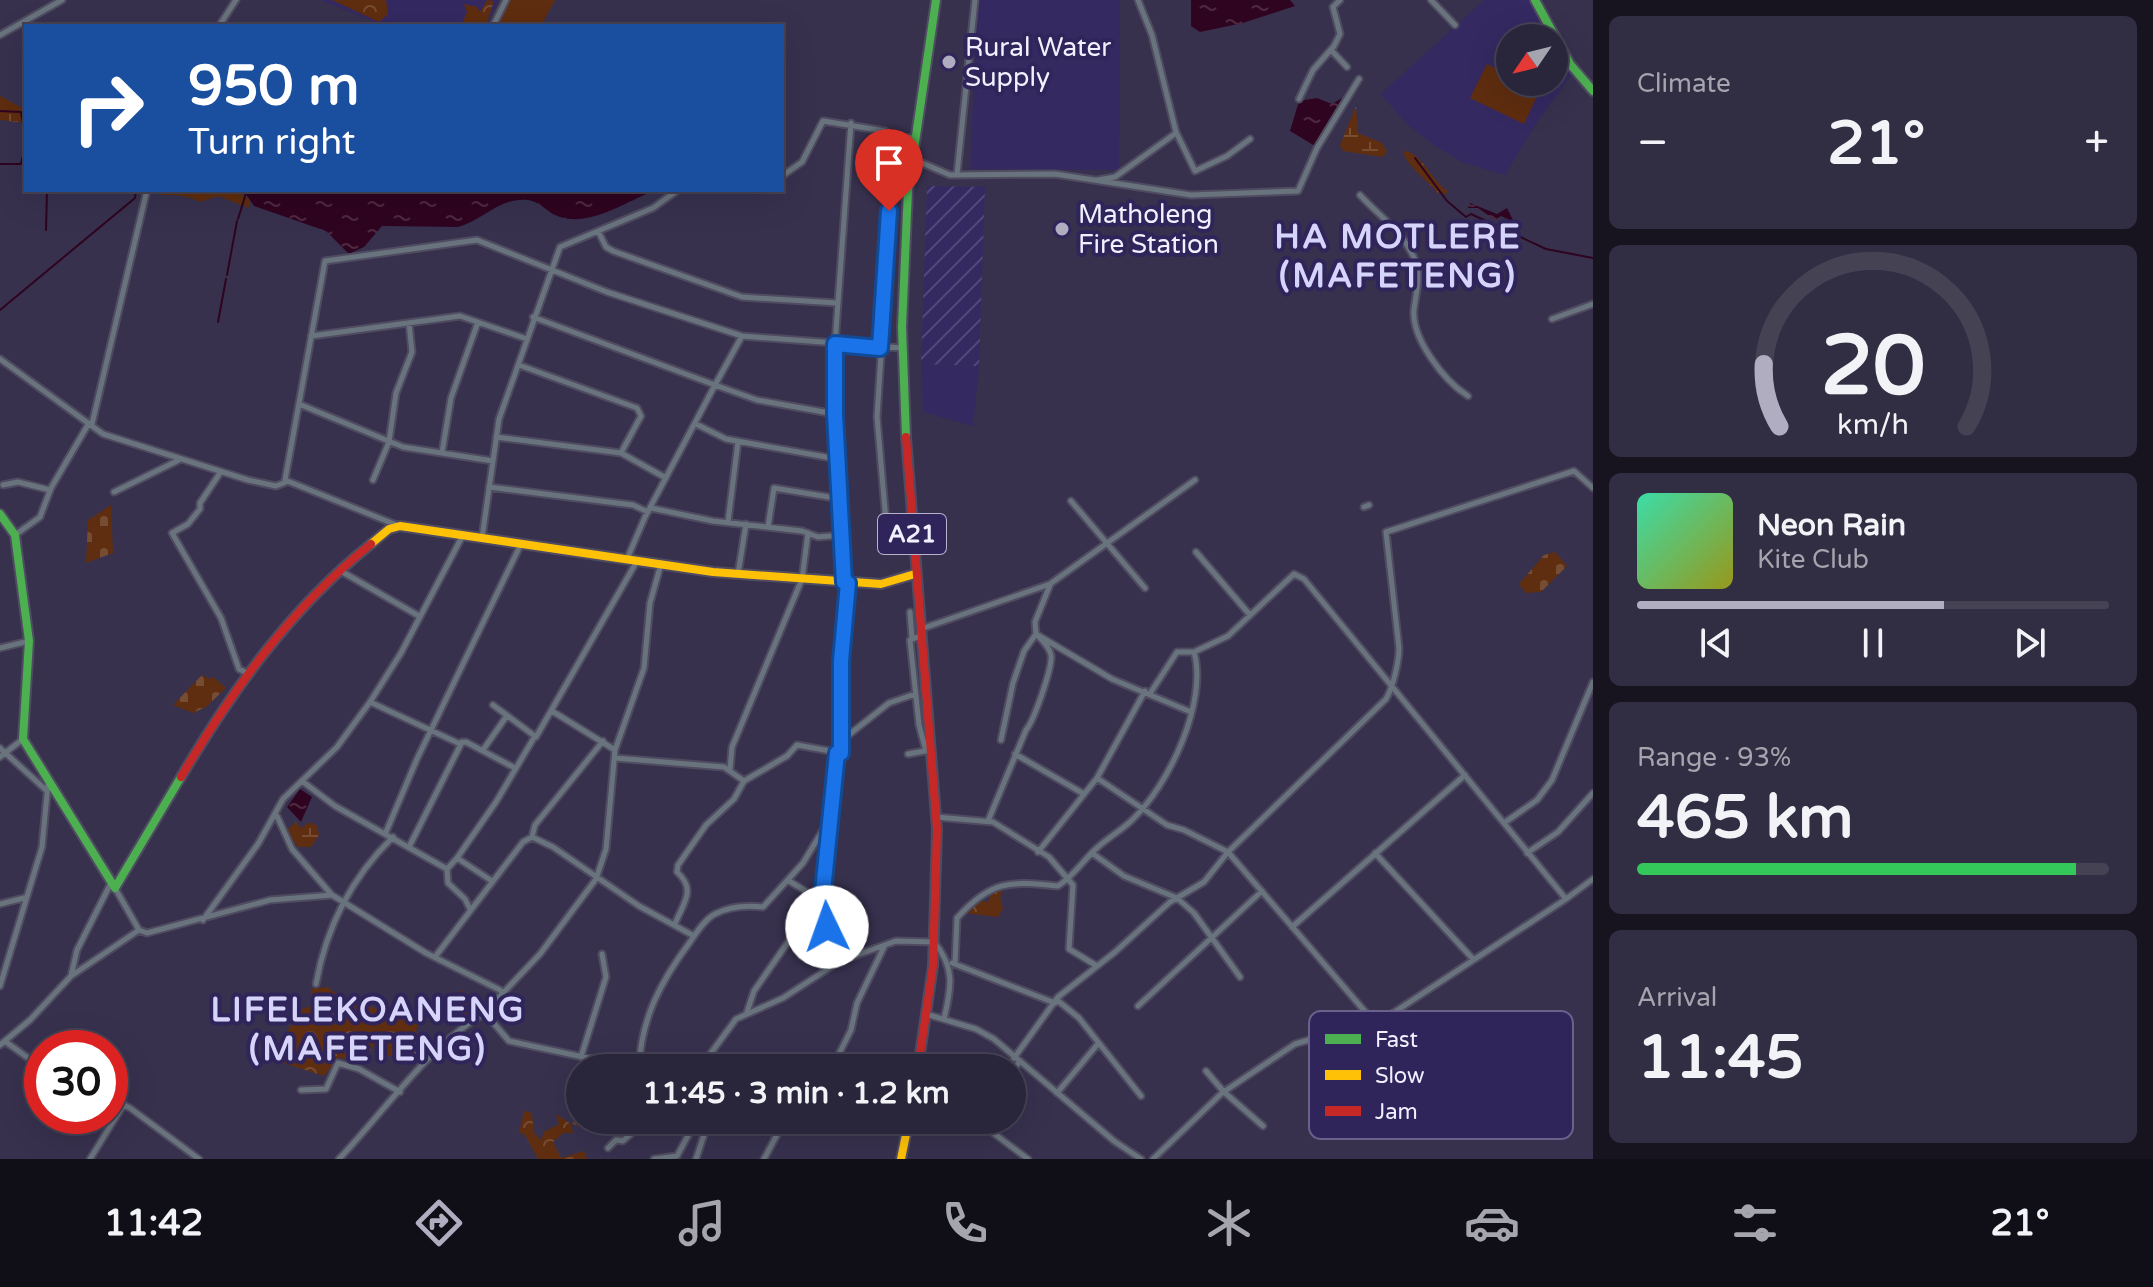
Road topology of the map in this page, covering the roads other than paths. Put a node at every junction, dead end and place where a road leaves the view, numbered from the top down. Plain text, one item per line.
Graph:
1 (62, 0) edge
2 (236, 0) edge
3 (506, 0) edge
4 (936, 0) edge
5 (975, 0) edge
6 (1138, 0) edge
7 (1340, 0) edge
8 (1431, 0) edge
9 (1535, 0) edge
10 (220, 24) edge
11 (494, 24) edge
12 (1455, 25) dead end
13 (0, 35) edge
14 (1331, 50) junction
15 (1347, 67) dead end
16 (1359, 79) dead end
17 (1593, 91) edge
18 (1299, 99) dead end
19 (851, 123) junction
20 (1176, 132) junction
21 (916, 137) junction
22 (895, 139) junction
23 (1250, 139) dead end
24 (913, 159) junction
25 (957, 174) junction
26 (784, 175) edge
27 (1096, 181) junction
28 (147, 192) edge
29 (675, 192) edge
30 (1360, 195) dead end
31 (598, 231) junction
32 (551, 270) junction
33 (837, 303) junction
34 (1593, 304) edge
35 (533, 317) junction
36 (1552, 319) dead end
37 (478, 322) junction
38 (409, 323) junction
39 (311, 336) junction
40 (742, 336) junction
41 (527, 339) junction
42 (835, 344) junction
43 (880, 348) junction
44 (902, 348) junction
45 (0, 359) edge
46 (519, 365) junction
47 (715, 385) junction
48 (1468, 396) dead end
49 (299, 404) junction
50 (835, 414) junction
51 (90, 424) junction
52 (696, 424) junction
53 (496, 437) junction
54 (389, 442) junction
55 (738, 442) junction
56 (442, 453) junction
57 (621, 453) junction
58 (838, 459) junction
59 (179, 460) junction
60 (493, 461) junction
61 (220, 473) junction
62 (666, 478) junction
63 (373, 480) dead end
64 (1195, 480) dead end
65 (286, 482) junction
66 (3, 485) dead end
67 (489, 487) junction
68 (1593, 488) edge
69 (50, 490) junction
70 (114, 492) dead end
71 (841, 499) junction
72 (1071, 501) dead end
73 (649, 510) junction
74 (0, 514) edge
75 (728, 522) junction
76 (746, 524) junction
77 (400, 526) junction
78 (768, 527) junction
79 (808, 533) junction
80 (887, 533) dead end
81 (464, 534) junction
82 (15, 535) junction
83 (842, 535) junction
84 (482, 538) junction
85 (1107, 542) junction
86 (522, 543) junction
87 (1196, 552) dead end
88 (632, 560) junction
89 (661, 564) junction
90 (339, 570) junction
91 (738, 574) junction
92 (915, 574) junction
93 (802, 579) junction
94 (846, 582) junction
95 (1050, 584) junction
96 (1145, 588) dead end
97 (910, 612) dead end
98 (1250, 615) junction
99 (419, 616) junction
100 (1036, 634) junction
101 (918, 635) junction
102 (29, 641) junction
103 (0, 648) edge
104 (1194, 652) junction
105 (250, 674) junction
106 (1593, 682) edge
107 (1390, 684) junction
108 (1148, 692) junction
109 (915, 694) junction
110 (370, 702) junction
111 (493, 705) dead end
112 (552, 711) junction
113 (1191, 712) junction
114 (506, 717) junction
115 (430, 731) junction
116 (535, 736) junction
117 (23, 739) junction
118 (1001, 740) dead end
119 (603, 741) junction
120 (841, 741) junction
121 (462, 742) junction
122 (483, 750) junction
123 (615, 750) junction
124 (928, 750) junction
125 (2, 752) edge
126 (837, 753) junction
127 (908, 754) dead end
128 (1015, 754) junction
129 (615, 758) junction
130 (515, 768) junction
131 (730, 769) junction
132 (1465, 775) junction
133 (1097, 778) junction
134 (302, 781) junction
135 (744, 781) junction
136 (47, 787) junction
137 (1593, 793) edge
138 (1084, 794) junction
139 (1141, 809) junction
140 (277, 816) junction
141 (936, 817) junction
142 (829, 820) junction
143 (988, 821) junction
144 (1504, 823) junction
145 (386, 832) junction
146 (393, 837) junction
147 (532, 837) junction
148 (409, 847) junction
149 (1038, 852) junction
150 (1228, 852) junction
151 (1092, 853) junction
152 (1375, 853) junction
153 (1527, 853) junction
154 (457, 858) junction
155 (447, 869) junction
156 (1069, 878) junction
157 (596, 879) junction
158 (1593, 879) edge
159 (492, 881) junction
160 (789, 881) junction
161 (113, 886) junction
162 (1262, 891) junction
163 (332, 895) junction
164 (24, 898) junction
165 (1177, 898) junction
166 (1566, 899) junction
167 (344, 900) junction
168 (820, 900) junction
169 (0, 904) edge
170 (470, 910) junction
171 (203, 920) junction
172 (675, 924) junction
173 (1292, 927) junction
174 (139, 930) junction
175 (1211, 935) junction
176 (694, 936) junction
177 (934, 942) junction
178 (885, 944) junction
179 (602, 954) dead end
180 (852, 956) junction
181 (435, 957) junction
182 (1473, 959) junction
183 (948, 963) junction
184 (955, 963) junction
185 (1097, 966) junction
186 (71, 976) junction
187 (1240, 977) dead end
188 (316, 984) dead end
189 (0, 986) edge
190 (503, 993) junction
191 (1056, 1002) junction
192 (1138, 1006) dead end
193 (1365, 1011) edge
194 (1391, 1011) edge
195 (485, 1013) junction
196 (746, 1013) junction
197 (926, 1014) junction
198 (944, 1019) junction
199 (1309, 1040) edge
200 (3, 1044) edge
201 (1097, 1045) junction
202 (568, 1054) edge
203 (582, 1054) edge
204 (639, 1054) edge
205 (710, 1054) edge
206 (839, 1054) edge
207 (920, 1054) edge
208 (1010, 1054) edge
209 (1021, 1054) edge
210 (24, 1057) edge
211 (1026, 1067) edge
212 (1206, 1071) dead end
213 (301, 1090) dead end
214 (400, 1092) junction
215 (1224, 1092) junction
216 (1057, 1093) junction
217 (1141, 1096) dead end
218 (128, 1107) edge
219 (1263, 1126) dead end
220 (105, 1134) edge
221 (631, 1134) edge
222 (689, 1134) edge
223 (704, 1134) edge
224 (777, 1134) edge
225 (906, 1134) edge
226 (994, 1134) edge
227 (608, 1148) dead end
228 (90, 1159) edge
229 (199, 1159) edge
230 (339, 1159) edge
231 (654, 1159) edge
232 (696, 1159) edge
233 (764, 1159) edge
234 (901, 1159) edge
235 (1028, 1159) edge
236 (1141, 1159) edge
237 (1153, 1159) edge

1 - 13 street
2 - 10 street
3 - 11 street
4 - 21 street, A21
5 - 25 street
6 - 20 street
7 - 14 street
8 - 12 street
9 - 17 street
14 - 15 street
14 - 18 street
16 - 27 street
19 - 22 street
19 - 26 street
19 - 33 street
20 - 23 street
20 - 27 street
21 - 22 street
21 - 24 street, A21
22 - 43 street
24 - 25 street
24 - 44 street, A21
25 - 27 street
28 - 51 street
29 - 31 street
30 - 48 street
31 - 32 street
31 - 33 street
32 - 35 street
32 - 39 street
32 - 40 street
33 - 42 street
34 - 36 street
35 - 41 street
35 - 47 street
37 - 38 street
37 - 41 street
37 - 56 street
38 - 39 street
38 - 54 street
39 - 49 street
40 - 42 street
40 - 47 street
41 - 46 street
42 - 43 street
42 - 50 street
43 - 44 street
43 - 80 street
44 - 92 street, A21
45 - 51 street
46 - 53 street
46 - 57 street
47 - 50 street
47 - 52 street
49 - 54 street
49 - 65 street
50 - 58 street
51 - 59 street
51 - 69 street
52 - 55 street
52 - 62 street
53 - 57 street
53 - 60 street
54 - 56 street
54 - 63 street
55 - 58 street
55 - 75 street
56 - 60 street
57 - 62 street
58 - 71 street
59 - 61 street
59 - 70 street
60 - 67 street
61 - 65 street
61 - 105 street
62 - 73 street
64 - 85 street
65 - 77 street
66 - 69 street
67 - 73 street
67 - 84 street
68 - 107 street
69 - 82 street
71 - 78 street
71 - 83 street
72 - 85 street
73 - 75 street
73 - 88 street
74 - 82 street
75 - 76 street
76 - 78 street
76 - 91 street
77 - 81 street
77 - 90 street
78 - 79 street
79 - 83 street
79 - 93 street
81 - 84 street
81 - 99 street
82 - 102 street
83 - 94 street
84 - 86 street
85 - 95 street
85 - 96 street
86 - 88 street
86 - 115 street
87 - 98 street
88 - 89 street
88 - 112 street
89 - 91 street
89 - 123 street
90 - 99 street
90 - 105 street
91 - 93 street
92 - 94 street
92 - 101 street, A21
93 - 94 street
93 - 131 street
94 - 120 street
95 - 100 street
95 - 101 street
97 - 101 street
98 - 104 street
98 - 107 street
99 - 110 street
100 - 108 street
100 - 118 street
100 - 128 street
101 - 109 street
101 - 124 street, A21
102 - 103 street
102 - 117 street
104 - 108 street
104 - 113 street
105 - 161 street
106 - 144 street
107 - 132 street
107 - 150 street
108 - 113 street
108 - 133 street
109 - 120 street
109 - 124 street
110 - 115 street
110 - 134 street
111 - 114 street
112 - 116 street
112 - 119 street
113 - 139 street
114 - 116 street
114 - 122 street
115 - 121 street
115 - 145 street
116 - 130 street
117 - 125 street
117 - 136 street
119 - 123 street
119 - 147 street
120 - 126 street
121 - 122 street
121 - 148 street
122 - 130 street
123 - 129 street
124 - 127 street
124 - 141 street, A21
125 - 136 street
126 - 135 street
126 - 142 street
128 - 138 street
128 - 143 street
129 - 131 street
129 - 157 street
130 - 154 street
131 - 135 street
132 - 144 street
132 - 152 street
133 - 138 street
133 - 139 street
134 - 140 street
134 - 145 street
135 - 172 street
136 - 161 street
136 - 164 street
137 - 153 street
138 - 149 street
139 - 150 street
139 - 151 street
140 - 163 street
140 - 171 street
141 - 143 street
141 - 177 street, A21
142 - 160 street
142 - 168 street
143 - 149 street
144 - 153 street
145 - 146 street
146 - 148 street
146 - 167 street
147 - 157 street
147 - 159 street
148 - 155 street
149 - 156 street
150 - 162 street
150 - 165 street
151 - 156 street
151 - 165 street
152 - 173 street
152 - 182 street
153 - 166 street
154 - 155 street
154 - 159 street
155 - 170 street
156 - 184 street
156 - 185 street
157 - 172 street
157 - 190 street
158 - 166 street
159 - 170 street
160 - 168 street
160 - 176 street
161 - 174 street
161 - 186 street
162 - 173 street
162 - 175 street
163 - 167 street
163 - 171 street
164 - 169 street
164 - 189 street
165 - 175 street
165 - 185 street
166 - 182 street
167 - 181 street
167 - 188 street
168 - 180 street
168 - 196 street
170 - 181 street
171 - 174 street
172 - 176 street
173 - 193 street
174 - 186 street
175 - 187 street
175 - 192 street
176 - 204 street
177 - 178 street
177 - 183 street
177 - 197 street, A21
178 - 180 street
178 - 206 street
179 - 203 street
180 - 196 street
181 - 190 street
182 - 194 street
183 - 184 street
183 - 198 street
184 - 191 street
185 - 191 street
186 - 200 street
190 - 195 street
191 - 201 street
191 - 209 street
195 - 202 street
195 - 214 street
196 - 205 street
197 - 198 street
197 - 207 street, A21
198 - 208 street
199 - 215 street
200 - 210 street
201 - 216 street
201 - 217 street
211 - 216 street
212 - 215 street
213 - 214 street
214 - 230 street
215 - 219 street
215 - 237 street
216 - 236 street
218 - 229 street
220 - 228 street
221 - 227 street
222 - 231 street
223 - 232 street
224 - 233 street
225 - 234 street
226 - 235 street

